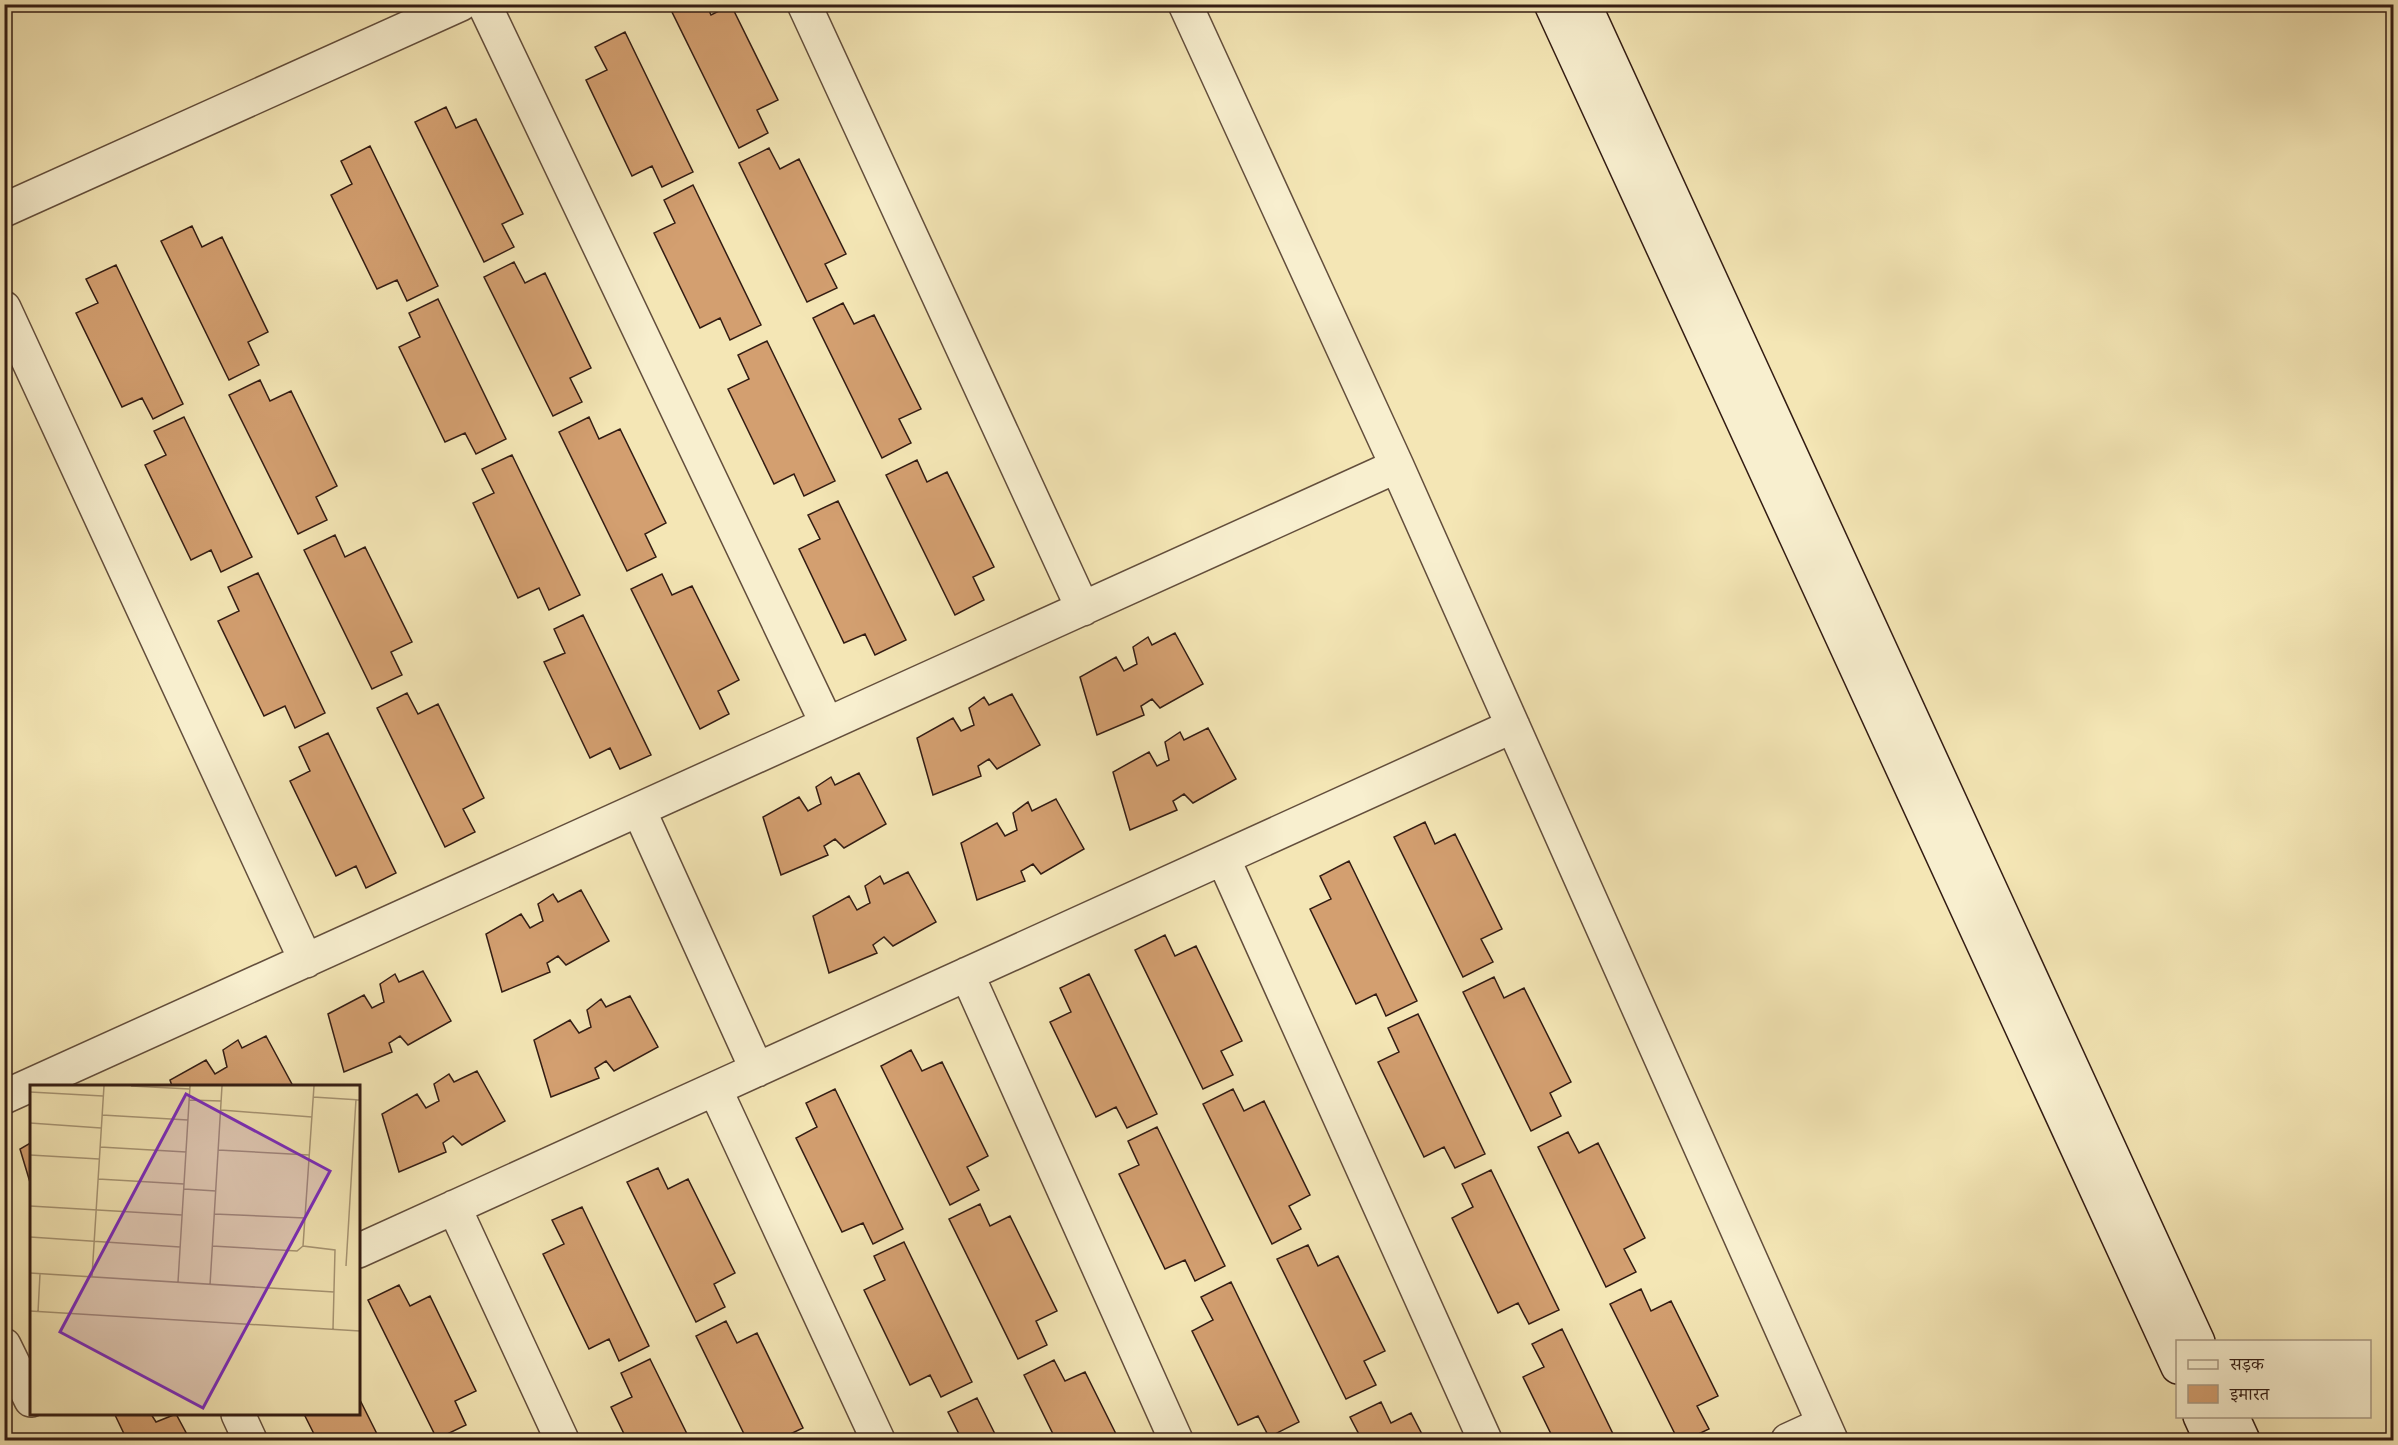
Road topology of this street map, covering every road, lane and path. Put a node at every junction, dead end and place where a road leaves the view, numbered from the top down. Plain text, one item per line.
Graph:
1 (461, 4) edge
2 (484, 4) edge
3 (804, 4) edge
4 (1185, 4) edge
5 (1551, 4) edge
6 (1584, 4) edge
7 (4, 210) edge
8 (4, 308) edge
9 (1397, 466) junction
10 (1083, 609) junction
11 (827, 724) junction
12 (1513, 726) junction
13 (639, 810) junction
14 (1223, 858) junction
15 (306, 961) junction
16 (967, 974) junction
17 (757, 1070) junction
18 (30, 1085) edge
19 (31, 1085) edge
20 (715, 1089) junction
21 (4, 1097) edge
22 (454, 1207) junction
23 (360, 1250) edge
24 (2198, 1340) edge
25 (4, 1345) edge
26 (2176, 1363) edge
27 (30, 1397) edge
28 (30, 1399) edge
29 (4, 1412) edge
30 (239, 1415) edge
31 (2201, 1418) edge
32 (2233, 1418) edge
33 (1827, 1432) edge
34 (250, 1440) edge
35 (562, 1440) edge
36 (878, 1440) edge
37 (1176, 1440) edge
38 (1485, 1440) edge
39 (1788, 1440) edge
40 (2211, 1440) edge
41 (2243, 1440) edge

1 - 7 street
2 - 11 street
3 - 10 street
4 - 9 street
5 - 26 street
6 - 24 street
8 - 15 street
9 - 10 street
9 - 12 street
10 - 11 street
11 - 13 street
12 - 14 street
12 - 33 street
13 - 15 street
13 - 17 street
14 - 16 street
14 - 38 street
15 - 19 street
16 - 17 street
16 - 37 street
17 - 20 street
18 - 21 street
20 - 22 street
20 - 36 street
22 - 23 street
22 - 35 street
25 - 27 street
28 - 29 street
30 - 34 street
31 - 40 street
32 - 41 street
33 - 39 street

